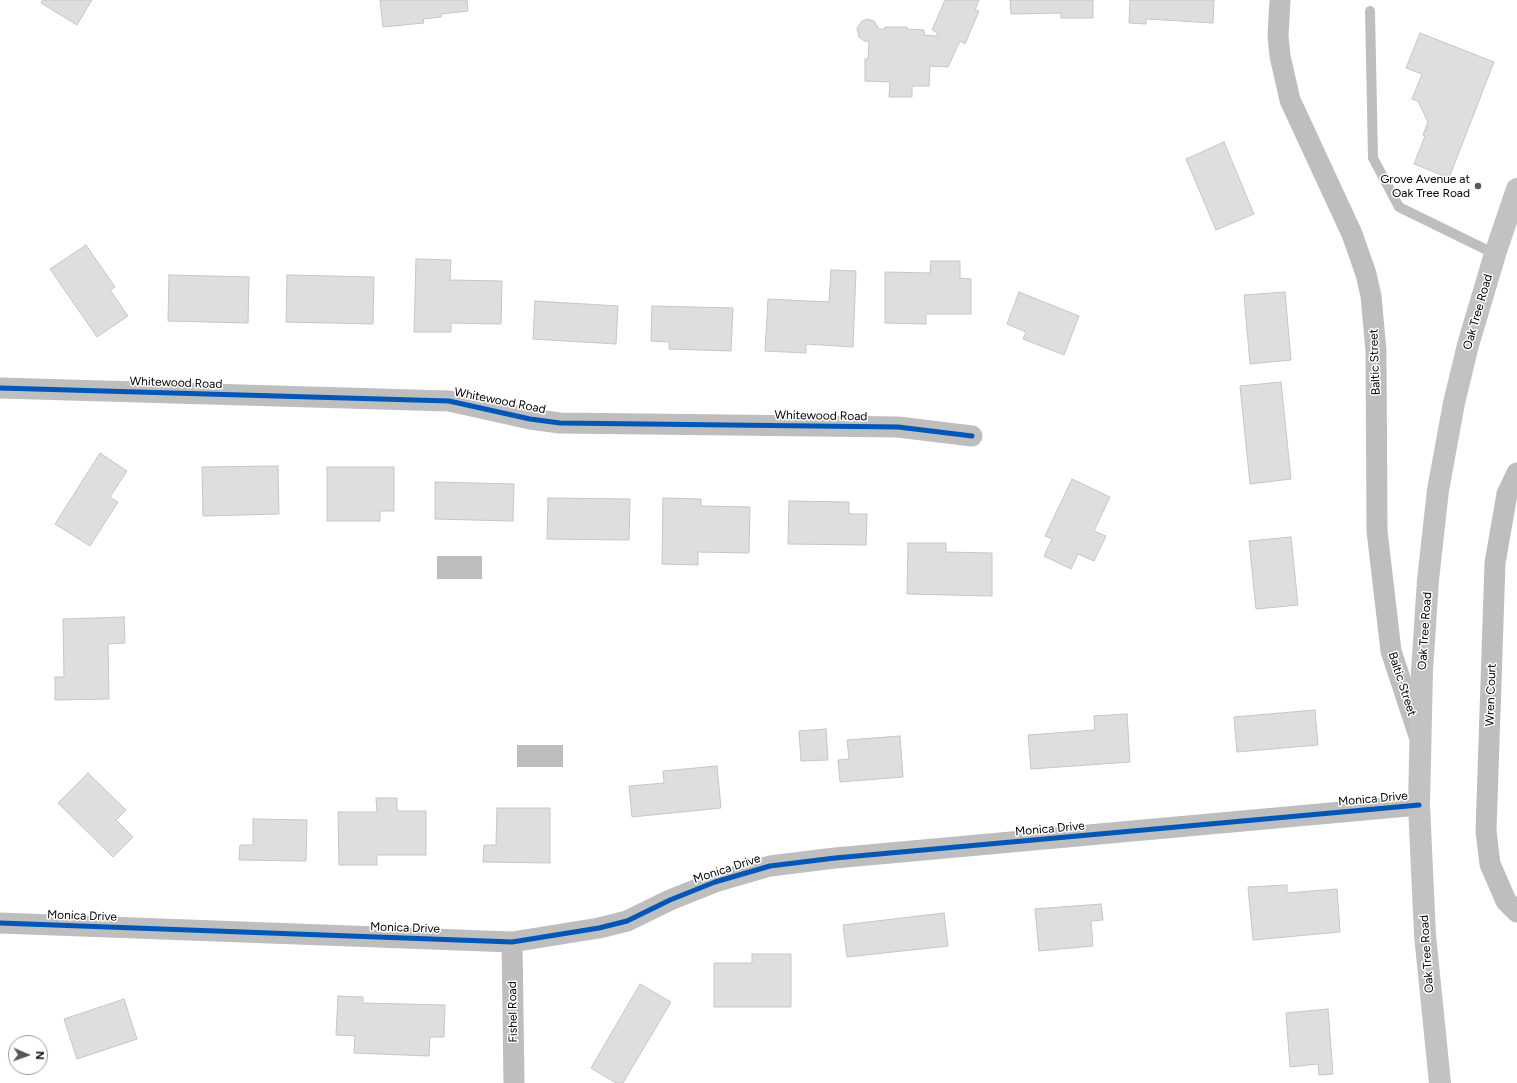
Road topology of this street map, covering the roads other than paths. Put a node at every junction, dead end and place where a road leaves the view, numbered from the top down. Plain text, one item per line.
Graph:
1 (1280, 0) edge
2 (1370, 11) dead end
3 (1517, 189) edge
4 (1495, 254) junction
5 (0, 388) edge
6 (972, 436) dead end
7 (1517, 473) edge
8 (1420, 738) junction
9 (1419, 806) junction
10 (1517, 912) edge
11 (0, 923) edge
12 (512, 942) junction
13 (514, 1083) edge
14 (1440, 1083) edge

1 - 8 street, Baltic Street
2 - 4 lane
3 - 4 main road, Oak Tree Road
4 - 8 main road, Oak Tree Road
5 - 6 street, Whitewood Road
7 - 10 street, Wren Court
8 - 9 main road, Oak Tree Road
9 - 12 street, Monica Drive
9 - 14 main road, Oak Tree Road
11 - 12 street, Monica Drive
12 - 13 street, Fishel Road

